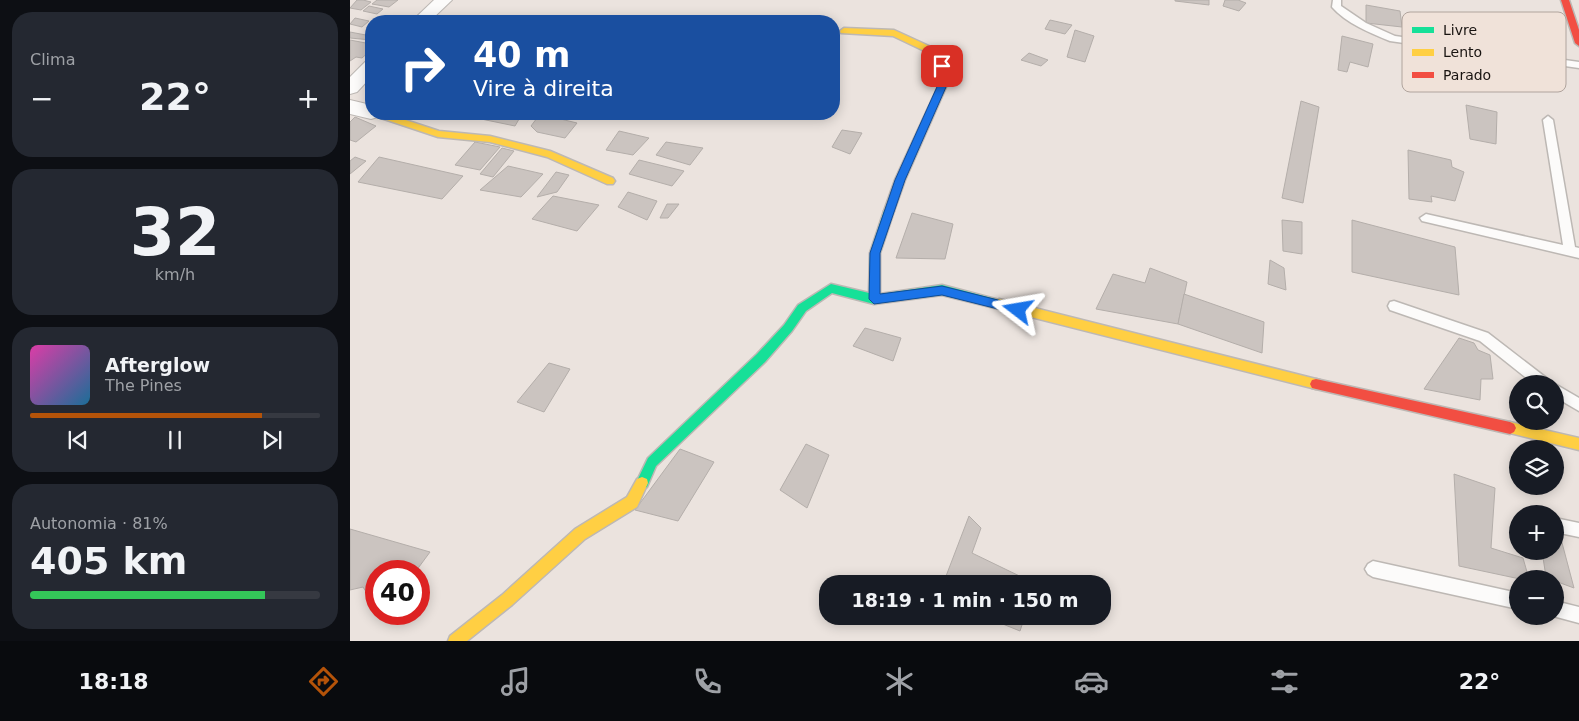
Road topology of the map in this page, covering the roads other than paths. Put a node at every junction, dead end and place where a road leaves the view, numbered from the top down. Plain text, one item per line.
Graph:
1 (444, 0) edge
2 (1337, 0) edge
3 (1565, 0) edge
4 (427, 15) edge
5 (844, 30) dead end
6 (1402, 40) edge
7 (1579, 43) edge
8 (1566, 63) edge
9 (1579, 65) edge
10 (365, 72) edge
11 (350, 88) edge
12 (350, 107) edge
13 (365, 111) edge
14 (396, 120) edge
15 (1548, 120) dead end
16 (610, 181) dead end
17 (1426, 218) dead end
18 (1574, 252) edge
19 (874, 299) junction
20 (1394, 306) dead end
21 (1533, 375) edge
22 (1564, 396) edge
23 (1579, 405) edge
24 (1579, 444) edge
25 (1564, 527) edge
26 (1579, 530) edge
27 (1373, 569) dead end
28 (1509, 599) edge
29 (1564, 611) edge
30 (1579, 615) edge
31 (455, 641) edge

1 - 4 street
2 - 6 lane
3 - 7 main road
5 - 19 main road
8 - 9 lane
10 - 11 street
12 - 13 street
14 - 16 main road
15 - 18 lane
17 - 18 lane
19 - 24 main road
19 - 31 main road
20 - 21 lane
22 - 23 lane
25 - 26 lane
27 - 28 lane
29 - 30 lane

